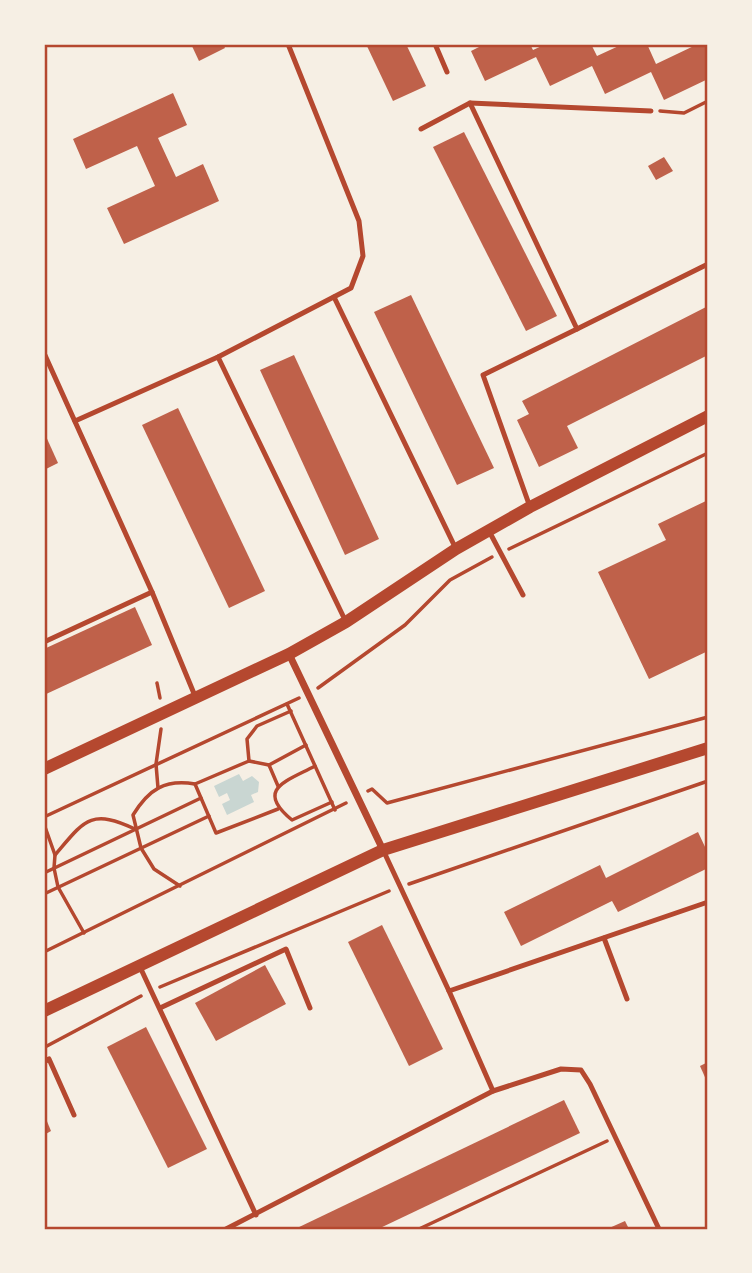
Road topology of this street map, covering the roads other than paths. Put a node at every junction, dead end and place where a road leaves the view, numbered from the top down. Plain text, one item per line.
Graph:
1 (288, 44) edge
2 (436, 44) edge
3 (447, 72) dead end
4 (470, 103) junction
5 (651, 111) road end
6 (421, 130) dead end
7 (708, 264) edge
8 (334, 297) junction
9 (577, 329) junction
10 (44, 353) edge
11 (218, 356) junction
12 (708, 416) edge
13 (75, 421) junction
14 (530, 507) junction
15 (489, 531) junction
16 (456, 549) junction
17 (152, 592) junction
18 (523, 595) dead end
19 (346, 622) junction
20 (44, 642) edge
21 (289, 654) junction
22 (196, 698) junction
23 (708, 748) edge
24 (44, 769) edge
25 (383, 850) junction
26 (708, 902) edge
27 (604, 938) junction
28 (140, 965) junction
29 (449, 991) junction
30 (627, 999) dead end
31 (160, 1008) junction
32 (310, 1009) dead end
33 (44, 1011) edge
34 (44, 1062) edge
35 (492, 1091) junction
36 (74, 1115) dead end
37 (256, 1215) junction
38 (226, 1229) edge
39 (659, 1229) edge

1 - 8 lane
2 - 3 lane
4 - 5 lane
4 - 6 lane
4 - 9 lane
7 - 9 lane
8 - 11 lane
8 - 16 lane
9 - 14 lane
10 - 13 lane
11 - 13 lane
11 - 19 lane
12 - 14 street
13 - 17 lane
14 - 15 street
15 - 16 street
15 - 18 lane
16 - 19 street
17 - 20 lane
17 - 22 lane
19 - 21 street
21 - 22 street
21 - 25 street
22 - 24 street
23 - 25 street
25 - 28 street
25 - 29 lane
26 - 27 lane
27 - 29 lane
27 - 30 lane
28 - 31 lane
28 - 33 street
29 - 35 lane
31 - 32 lane
31 - 37 lane
34 - 36 lane
35 - 37 lane
35 - 39 lane
37 - 38 lane

